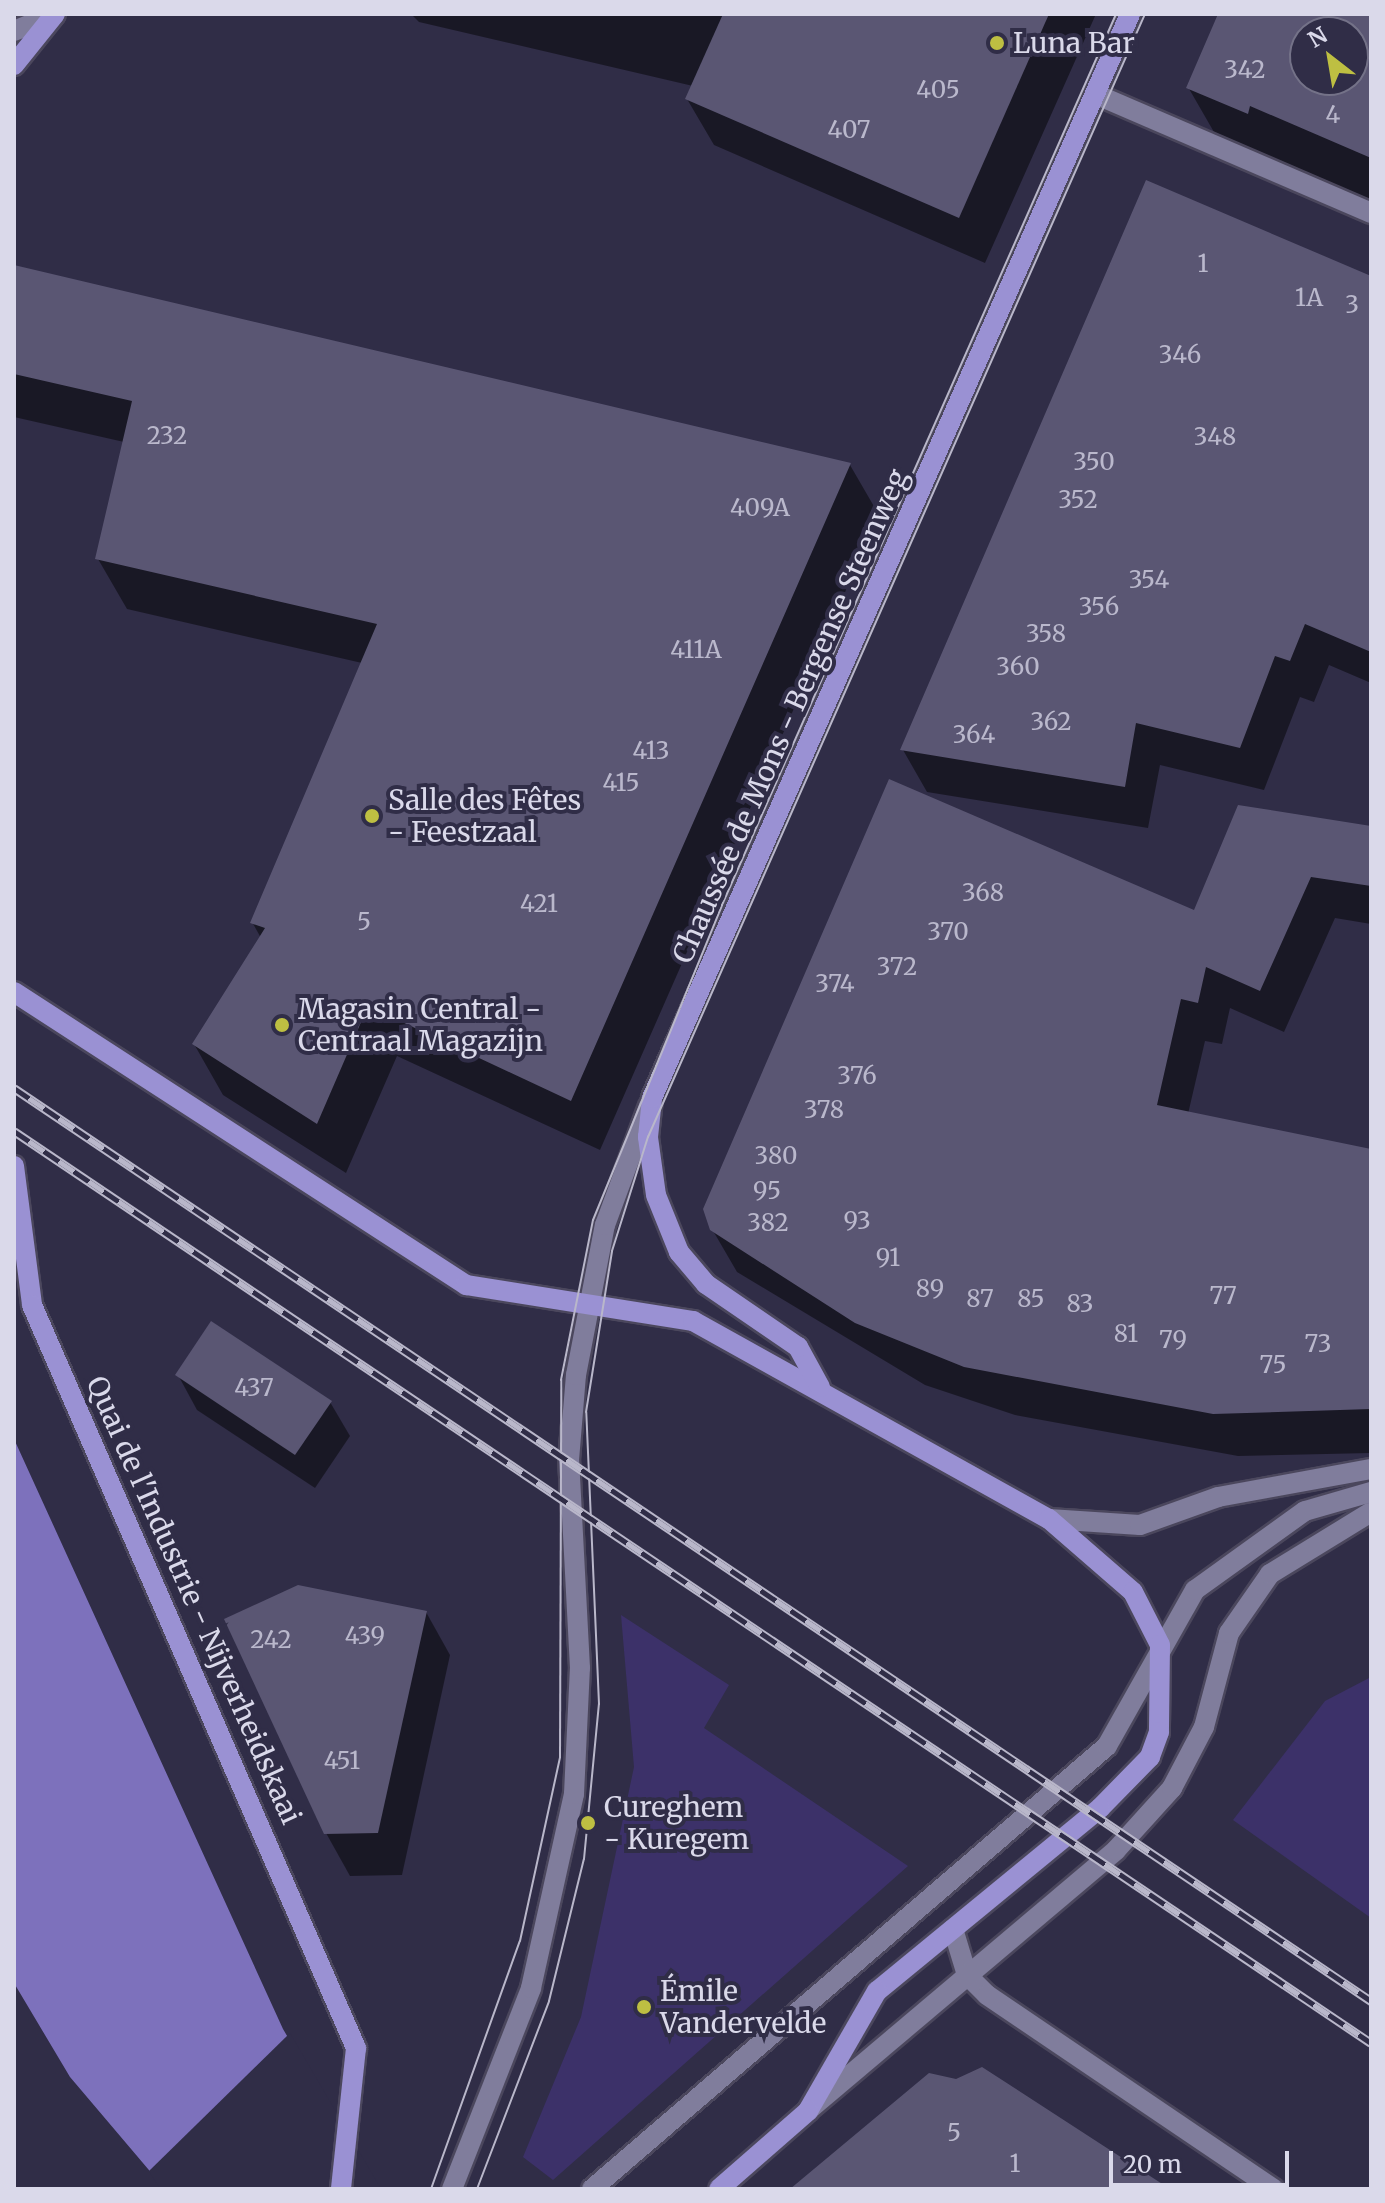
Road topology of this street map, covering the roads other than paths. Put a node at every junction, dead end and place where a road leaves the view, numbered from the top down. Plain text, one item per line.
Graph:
1 (55, 14) edge
2 (1130, 14) edge
3 (14, 31) edge
4 (14, 65) edge
5 (1095, 94) junction
6 (1371, 213) edge
7 (14, 992) edge
8 (652, 1098) junction
9 (14, 1166) edge
10 (587, 1302) junction
11 (820, 1387) junction
12 (1371, 1469) edge
13 (1371, 1492) edge
14 (1371, 1512) edge
15 (1049, 1519) junction
16 (1160, 1645) junction
17 (953, 1929) junction
18 (967, 1975) junction
19 (808, 2111) junction
20 (341, 2189) edge
21 (452, 2189) edge
22 (592, 2189) edge
23 (719, 2189) edge
24 (1273, 2189) edge

1 - 3 street
1 - 4 main road
2 - 5 main road, Chaussée de Mons - Bergense Steenweg
5 - 6 street
5 - 8 main road, Chaussée de Mons - Bergense Steenweg
7 - 10 main road
8 - 10 street, Chaussée de Mons - Bergense Steenweg
8 - 11 main road
9 - 20 main road, Quai de l'Industrie - Nijverheidskaai
10 - 11 main road
10 - 21 street, Chaussée de Mons - Bergense Steenweg
11 - 15 main road
12 - 15 street
13 - 16 street
14 - 18 street
15 - 16 main road
16 - 17 main road
16 - 22 street
17 - 18 street
17 - 19 main road
18 - 19 street
18 - 24 street
19 - 23 main road

